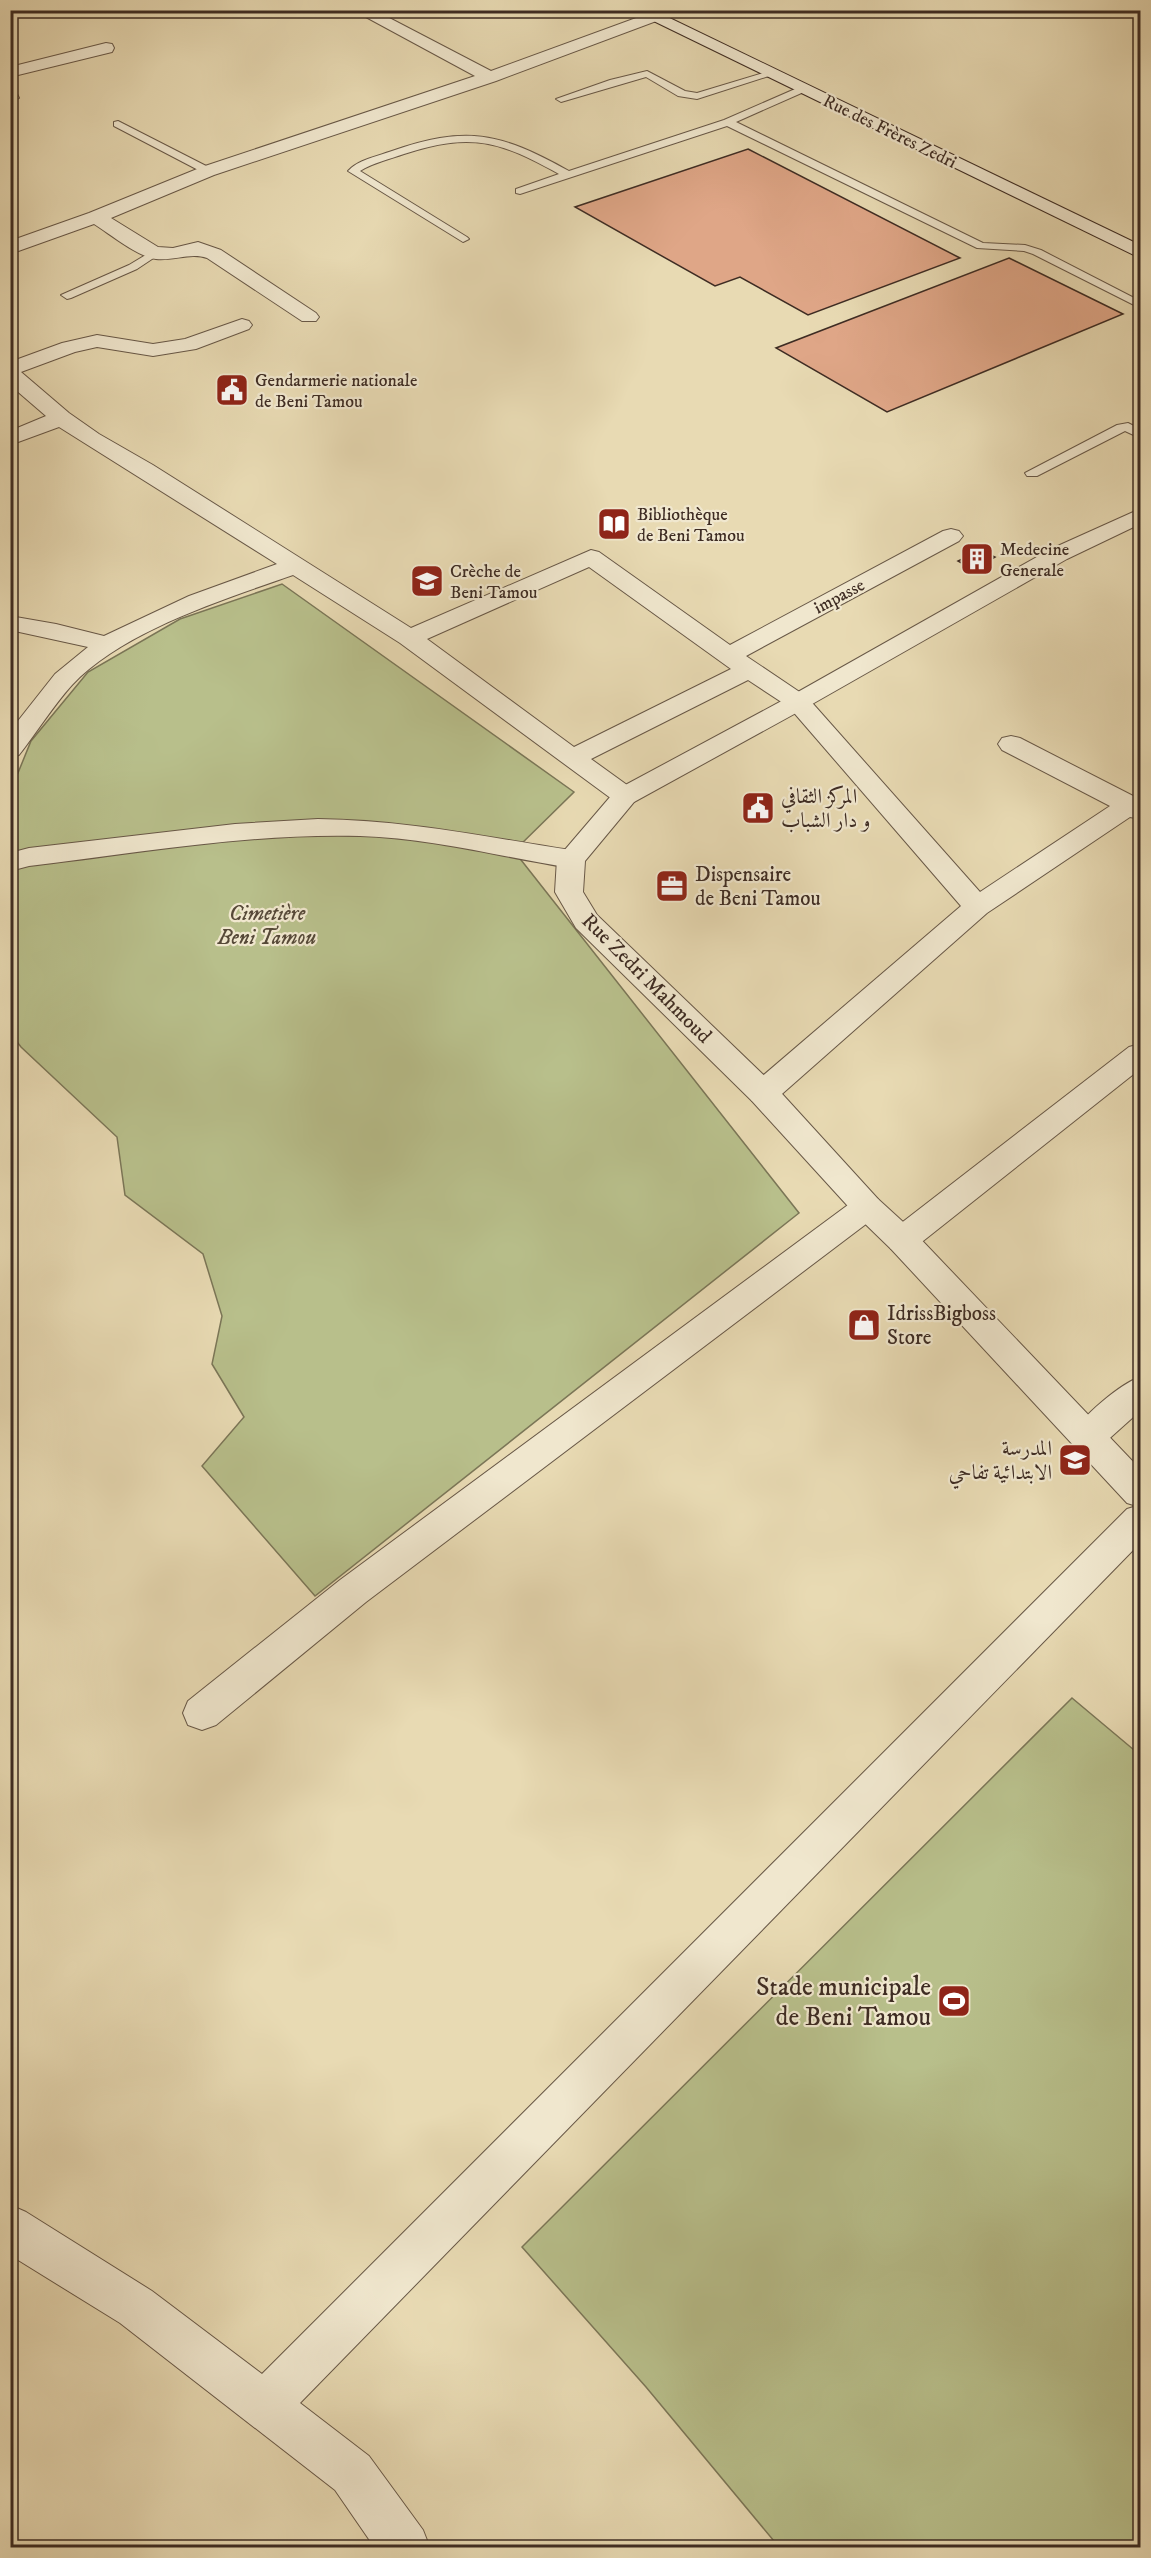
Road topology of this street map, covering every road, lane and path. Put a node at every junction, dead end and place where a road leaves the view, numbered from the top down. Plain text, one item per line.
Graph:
1 (362, 10) edge
2 (646, 14) edge
3 (106, 48) dead end
4 (10, 72) edge
5 (770, 74) junction
6 (489, 77) junction
7 (802, 89) junction
8 (561, 99) dead end
9 (728, 122) junction
10 (118, 124) dead end
11 (208, 171) junction
12 (568, 175) junction
13 (520, 191) dead end
14 (96, 217) junction
15 (463, 239) dead end
16 (10, 248) edge
17 (1140, 252) edge
18 (154, 254) junction
19 (67, 295) dead end
20 (1140, 305) edge
21 (309, 316) dead end
22 (242, 325) dead end
23 (10, 371) edge
24 (61, 418) junction
25 (1140, 434) edge
26 (10, 439) edge
27 (1032, 473) dead end
28 (1140, 516) edge
29 (951, 536) dead end
30 (295, 566) junction
31 (10, 623) edge
32 (409, 638) junction
33 (106, 644) junction
34 (728, 656) junction
35 (749, 670) junction
36 (798, 702) junction
37 (1011, 744) dead end
38 (10, 749) edge
39 (574, 757) junction
40 (625, 795) junction
41 (1135, 808) edge
42 (17, 853) edge
43 (571, 859) junction
44 (977, 907) junction
45 (1140, 1054) edge
46 (763, 1093) junction
47 (867, 1207) junction
48 (902, 1240) junction
49 (1140, 1391) edge
50 (1089, 1436) junction
51 (1140, 1492) edge
52 (1140, 1520) edge
53 (202, 1713) dead end
54 (10, 2228) edge
55 (264, 2406) junction
56 (405, 2547) edge

1 - 6 street
2 - 5 street, Rue des Frères Zedri
2 - 6 street
3 - 4 street
5 - 7 street, Rue des Frères Zedri
5 - 8 lane
6 - 11 street
7 - 9 lane
7 - 17 street, Rue des Frères Zedri
9 - 12 lane
9 - 20 lane
10 - 11 lane
11 - 14 street
12 - 13 lane
12 - 15 lane
14 - 16 street
14 - 18 street
18 - 19 lane
18 - 21 street
22 - 23 street
23 - 24 street
24 - 26 street
24 - 30 street
25 - 27 lane
28 - 36 street
29 - 34 street, impasse
30 - 32 street
30 - 33 street
31 - 33 street
32 - 34 street
32 - 39 street
33 - 38 street
34 - 35 street
35 - 36 street
35 - 39 street
36 - 40 street
36 - 44 street
37 - 41 street
39 - 40 street
40 - 43 street
41 - 44 street
42 - 43 street
43 - 46 street, Rue Zedri Mahmoud
44 - 46 street
45 - 48 street
46 - 47 street, Rue Zedri Mahmoud
47 - 48 street, Rue Zedri Mahmoud
47 - 53 street
48 - 50 street, Rue Zedri Mahmoud
49 - 50 street
50 - 51 street, Rue Zedri Mahmoud
52 - 55 street
54 - 55 street
55 - 56 street

